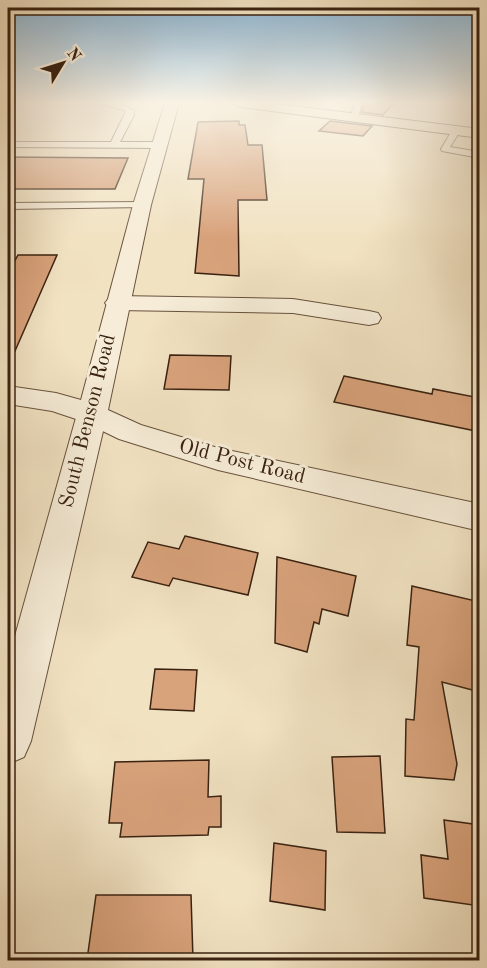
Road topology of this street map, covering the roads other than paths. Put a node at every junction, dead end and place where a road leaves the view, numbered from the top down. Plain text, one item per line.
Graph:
1 (158, 148) edge
2 (446, 148) edge
3 (480, 155) edge
4 (142, 205) junction
5 (8, 206) edge
6 (117, 303) junction
7 (369, 318) dead end
8 (8, 395) edge
9 (92, 414) junction
10 (480, 518) edge
11 (8, 741) edge

1 - 4 street, South Benson Road
2 - 3 lane
4 - 5 lane
4 - 6 street, South Benson Road
6 - 7 street
6 - 9 street, South Benson Road
8 - 9 street, Old Post Road
9 - 10 street, Old Post Road
9 - 11 street, South Benson Road

